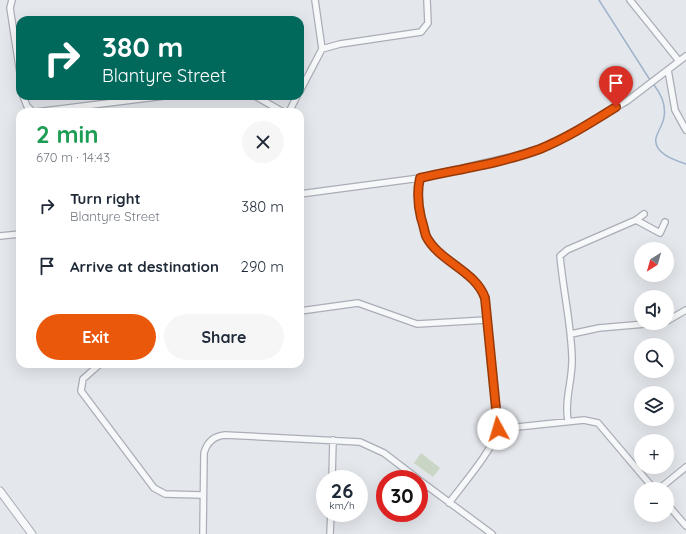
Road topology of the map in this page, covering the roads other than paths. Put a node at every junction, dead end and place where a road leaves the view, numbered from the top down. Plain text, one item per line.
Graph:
1 (12, 0) edge
2 (315, 0) edge
3 (427, 0) edge
4 (630, 0) edge
5 (16, 47) edge
6 (322, 49) junction
7 (686, 56) edge
8 (679, 61) junction
9 (668, 70) junction
10 (304, 83) edge
11 (132, 100) edge
12 (262, 100) edge
13 (66, 108) edge
14 (276, 108) edge
15 (686, 130) edge
16 (420, 178) junction
17 (304, 193) edge
18 (644, 214) dead end
19 (636, 220) junction
20 (665, 222) dead end
21 (16, 234) edge
22 (0, 236) edge
23 (304, 310) edge
24 (686, 310) edge
25 (674, 317) edge
26 (486, 320) junction
27 (634, 325) edge
28 (571, 334) junction
29 (95, 368) edge
30 (568, 422) junction
31 (498, 429) junction
32 (333, 440) junction
33 (686, 467) edge
34 (332, 470) edge
35 (406, 470) edge
36 (648, 482) edge
37 (668, 482) edge
38 (428, 487) edge
39 (0, 491) edge
40 (202, 495) junction
41 (449, 503) junction
42 (674, 512) edge
43 (331, 522) edge
44 (686, 526) edge
45 (31, 534) edge
46 (203, 534) edge
47 (330, 534) edge
48 (492, 534) edge

1 - 5 street
2 - 6 street
3 - 6 street
4 - 8 street
6 - 10 street
7 - 8 street
8 - 9 street
9 - 15 street
9 - 16 street
11 - 13 street
12 - 14 street
16 - 17 street
16 - 26 street
18 - 19 street
19 - 20 street
19 - 28 street
21 - 22 street
23 - 26 street
24 - 25 street
26 - 31 street
27 - 28 street
28 - 30 street
29 - 40 street
30 - 31 street
30 - 36 street
31 - 41 street
32 - 34 street
32 - 35 street
32 - 40 street
33 - 37 street
38 - 41 street
39 - 45 street
40 - 46 street
41 - 48 street
42 - 44 street
43 - 47 street

